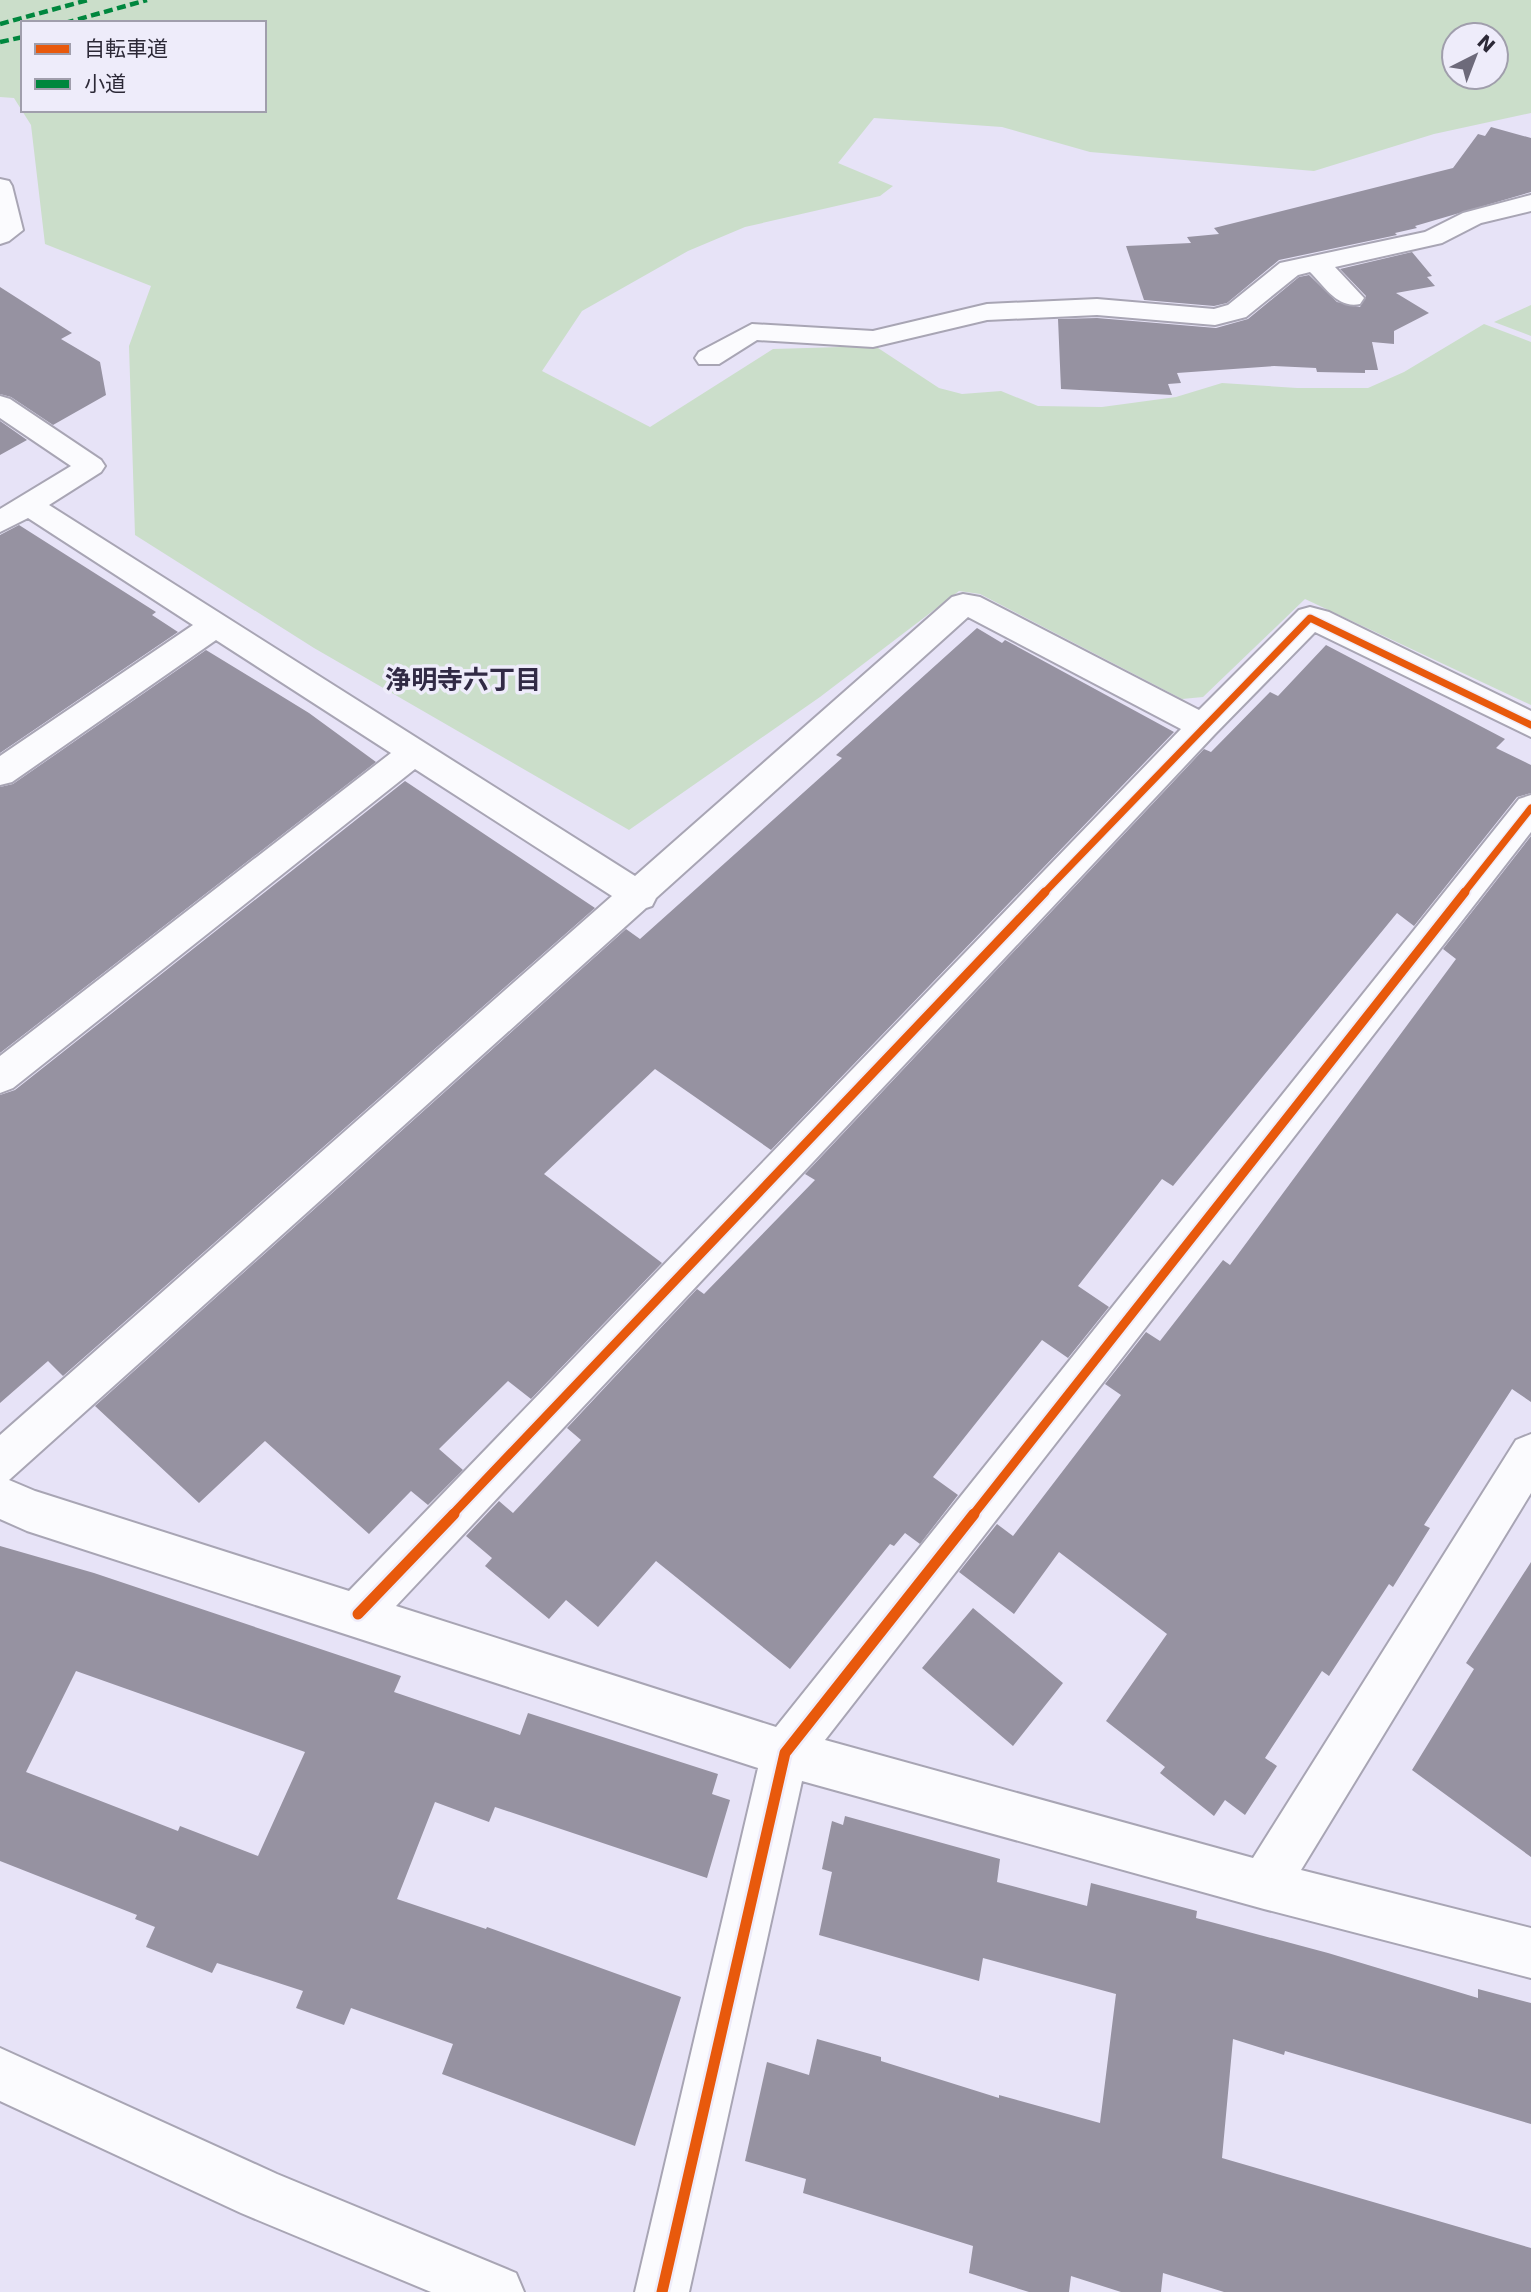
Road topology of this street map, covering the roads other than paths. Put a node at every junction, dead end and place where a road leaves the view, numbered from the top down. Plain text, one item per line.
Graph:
1 (0, 186) edge
2 (1521, 205) edge
3 (1531, 227) edge
4 (0, 236) edge
5 (1316, 263) junction
6 (1351, 298) dead end
7 (709, 358) dead end
8 (0, 405) edge
9 (28, 505) junction
10 (0, 522) edge
11 (215, 625) junction
12 (1531, 725) edge
13 (1203, 726) junction
14 (414, 752) junction
15 (0, 774) edge
16 (1531, 808) edge
17 (640, 896) junction
18 (0, 1077) edge
19 (1531, 1454) edge
20 (0, 1463) edge
21 (0, 1497) edge
22 (358, 1614) junction
23 (785, 1753) junction
24 (1264, 1885) junction
25 (1531, 1952) edge
26 (0, 2074) edge
27 (497, 2292) edge
28 (662, 2292) edge

1 - 4 street
2 - 3 street
2 - 5 street
5 - 6 street
5 - 7 street
8 - 9 street
9 - 10 street
9 - 11 street
11 - 14 street
11 - 15 street
12 - 13 street
13 - 17 street
13 - 22 street
14 - 17 street
14 - 18 street
16 - 23 street
17 - 20 street
19 - 24 street
21 - 22 street
22 - 23 street
23 - 24 street
23 - 28 street
24 - 25 street
26 - 27 street

